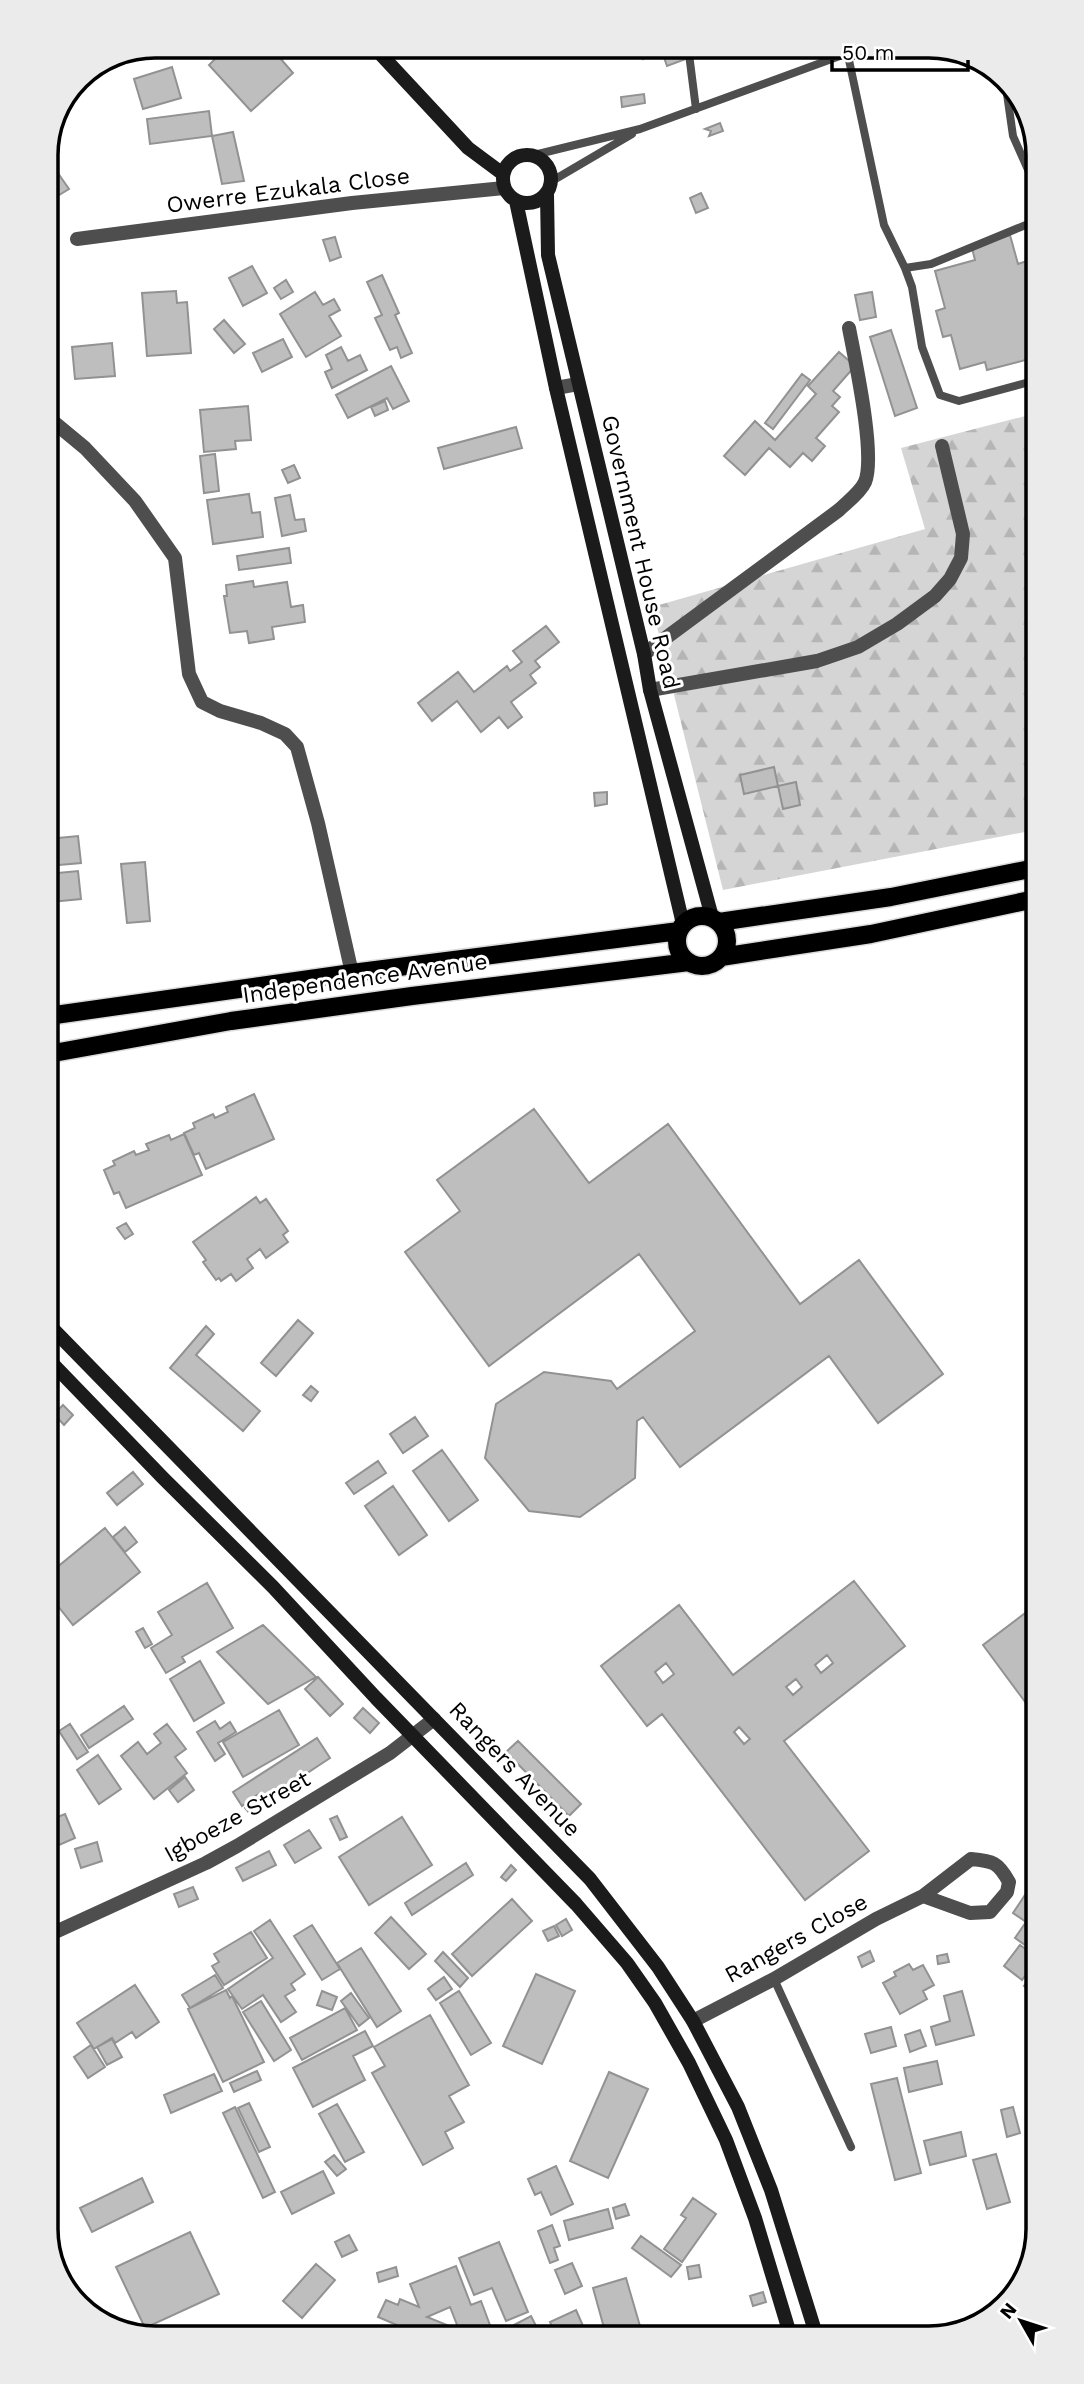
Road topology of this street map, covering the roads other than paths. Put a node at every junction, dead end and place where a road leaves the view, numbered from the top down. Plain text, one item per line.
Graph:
1 (388, 58) edge
2 (690, 58) edge
3 (824, 58) edge
4 (849, 58) edge
5 (1008, 99) edge
6 (696, 109) junction
7 (640, 129) junction
8 (534, 155) junction
9 (1026, 165) edge
10 (503, 181) junction
11 (550, 187) junction
12 (516, 201) junction
13 (1026, 225) edge
14 (77, 239) dead end
15 (905, 268) junction
16 (849, 328) dead end
17 (1026, 383) edge
18 (578, 384) junction
19 (556, 388) junction
20 (58, 426) edge
21 (942, 446) dead end
22 (644, 654) junction
23 (650, 690) junction
24 (1026, 870) edge
25 (1026, 902) edge
26 (716, 920) junction
27 (681, 927) junction
28 (721, 957) junction
29 (689, 962) junction
30 (352, 973) junction
31 (58, 1015) edge
32 (58, 1052) edge
33 (58, 1334) edge
34 (58, 1369) edge
35 (434, 1719) junction
36 (414, 1736) junction
37 (923, 1896) junction
38 (58, 1931) edge
39 (774, 1979) junction
40 (693, 2021) junction
41 (851, 2147) dead end
42 (788, 2326) edge
43 (813, 2326) edge

1 - 10 main road
2 - 6 lane
3 - 6 lane
4 - 15 lane
5 - 9 lane
6 - 7 lane
7 - 8 lane
7 - 11 lane
8 - 10 main road
8 - 11 main road
10 - 12 main road
10 - 14 street, Owerre Ezukala Close
11 - 12 main road
11 - 18 main road, Government House Road
12 - 19 main road, Government House Road
13 - 15 lane
15 - 17 lane
16 - 22 street
18 - 19 street
18 - 22 main road, Government House Road
19 - 27 main road, Government House Road
20 - 30 street
21 - 23 street
22 - 23 main road, Government House Road
23 - 26 main road, Government House Road
24 - 26 main road
25 - 28 main road
26 - 27 main road
26 - 28 main road
27 - 29 main road
27 - 30 main road, Independence Avenue
28 - 29 main road
29 - 32 main road, Independence Avenue
30 - 31 main road, Independence Avenue
33 - 35 main road, Rangers Avenue
34 - 36 main road
35 - 36 street, Igboeze Street
35 - 40 main road, Rangers Avenue
36 - 38 street, Igboeze Street
36 - 42 main road
37 - 37 street, Rangers Close
37 - 39 street, Rangers Close
39 - 40 street, Rangers Close
39 - 41 lane
40 - 43 main road, Rangers Avenue

